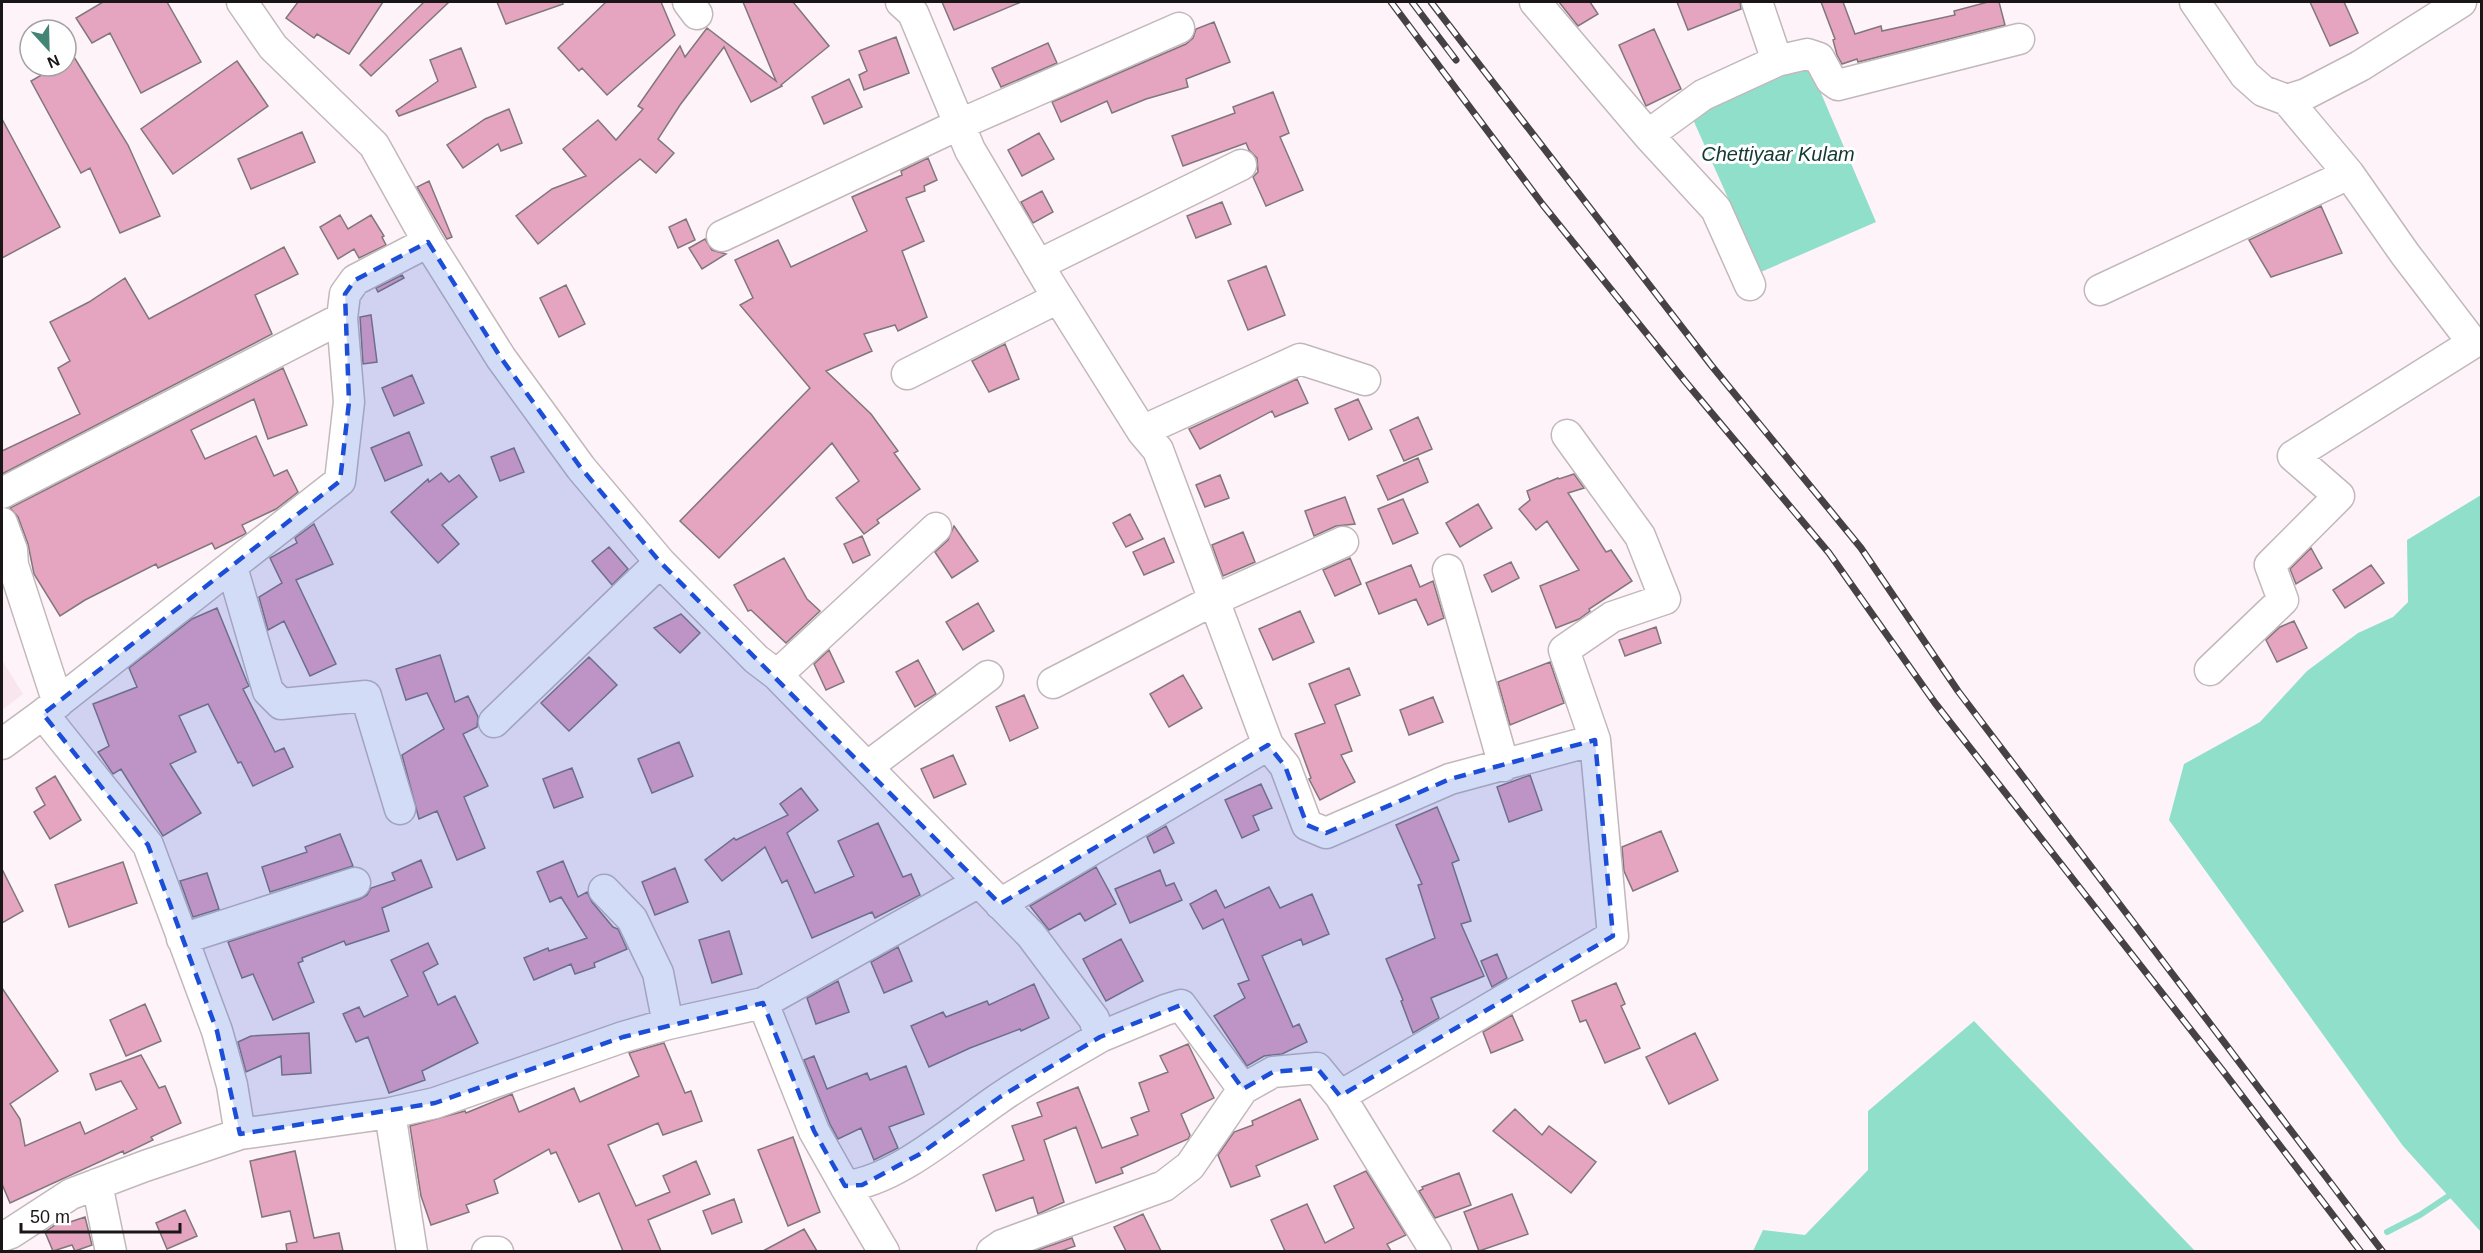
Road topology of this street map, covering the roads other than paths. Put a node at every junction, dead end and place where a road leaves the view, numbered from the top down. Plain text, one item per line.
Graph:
1 (242, 2) edge
2 (901, 2) edge
3 (1535, 2) edge
4 (1757, 2) edge
5 (2195, 2) edge
6 (2461, 2) edge
7 (1179, 28) dead end
8 (2019, 39) dead end
9 (1777, 61) junction
10 (2287, 100) junction
11 (958, 125) junction
12 (1648, 135) junction
13 (1241, 165) dead end
14 (2349, 174) junction
15 (723, 236) dead end
16 (428, 242) junction
17 (1038, 265) junction
18 (1750, 285) dead end
19 (2100, 290) dead end
20 (1058, 297) junction
21 (342, 318) junction
22 (907, 374) dead end
23 (1365, 380) dead end
24 (1142, 431) junction
25 (1567, 435) dead end
26 (2, 493) edge
27 (2, 523) edge
28 (936, 528) dead end
29 (1343, 542) dead end
30 (660, 562) junction
31 (232, 567) junction
32 (1448, 570) dead end
33 (1214, 600) junction
34 (2210, 670) dead end
35 (777, 675) junction
36 (988, 676) dead end
37 (1053, 682) dead end
38 (50, 708) junction
39 (494, 722) dead end
40 (1595, 740) junction
41 (2, 744) edge
42 (1268, 745) junction
43 (1504, 766) junction
44 (867, 767) junction
45 (400, 809) dead end
46 (979, 882) junction
47 (355, 883) dead end
48 (604, 890) dead end
49 (1000, 903) junction
50 (182, 939) junction
51 (762, 1003) junction
52 (668, 1024) junction
53 (1100, 1037) junction
54 (1243, 1089) junction
55 (1340, 1096) junction
56 (390, 1113) junction
57 (240, 1134) junction
58 (97, 1184) junction
59 (845, 1186) junction
60 (2, 1236) edge
61 (111, 1251) edge
62 (412, 1251) edge
63 (487, 1251) edge
64 (498, 1251) edge
65 (884, 1251) edge
66 (992, 1251) edge
67 (1436, 1251) edge

1 - 16 street
2 - 11 street
3 - 12 street
4 - 9 street
5 - 10 street
6 - 10 street
7 - 11 street
8 - 9 street
9 - 12 street
10 - 14 street
11 - 15 street
11 - 17 street
12 - 18 street
13 - 17 street
14 - 19 street
14 - 34 street
16 - 21 street
16 - 30 street
17 - 20 street
20 - 22 street
20 - 24 street
21 - 26 street
21 - 31 street
23 - 24 street
24 - 33 street
25 - 40 street
27 - 38 street
28 - 35 street
29 - 33 street
30 - 35 street
30 - 39 street
31 - 38 street
31 - 45 street
32 - 43 street
33 - 37 street
33 - 42 street
35 - 44 street
36 - 44 street
38 - 41 street
38 - 50 street
40 - 43 street
40 - 55 street
42 - 43 street
42 - 49 street
44 - 46 street
46 - 49 street
46 - 51 street
47 - 50 street
48 - 52 street
49 - 53 street
50 - 57 street
51 - 52 street
51 - 59 street
52 - 56 street
53 - 54 street
53 - 59 street
54 - 55 street
54 - 66 street
55 - 67 street
56 - 57 street
56 - 62 street
57 - 58 street
58 - 60 street
58 - 61 street
59 - 65 street
63 - 64 street

